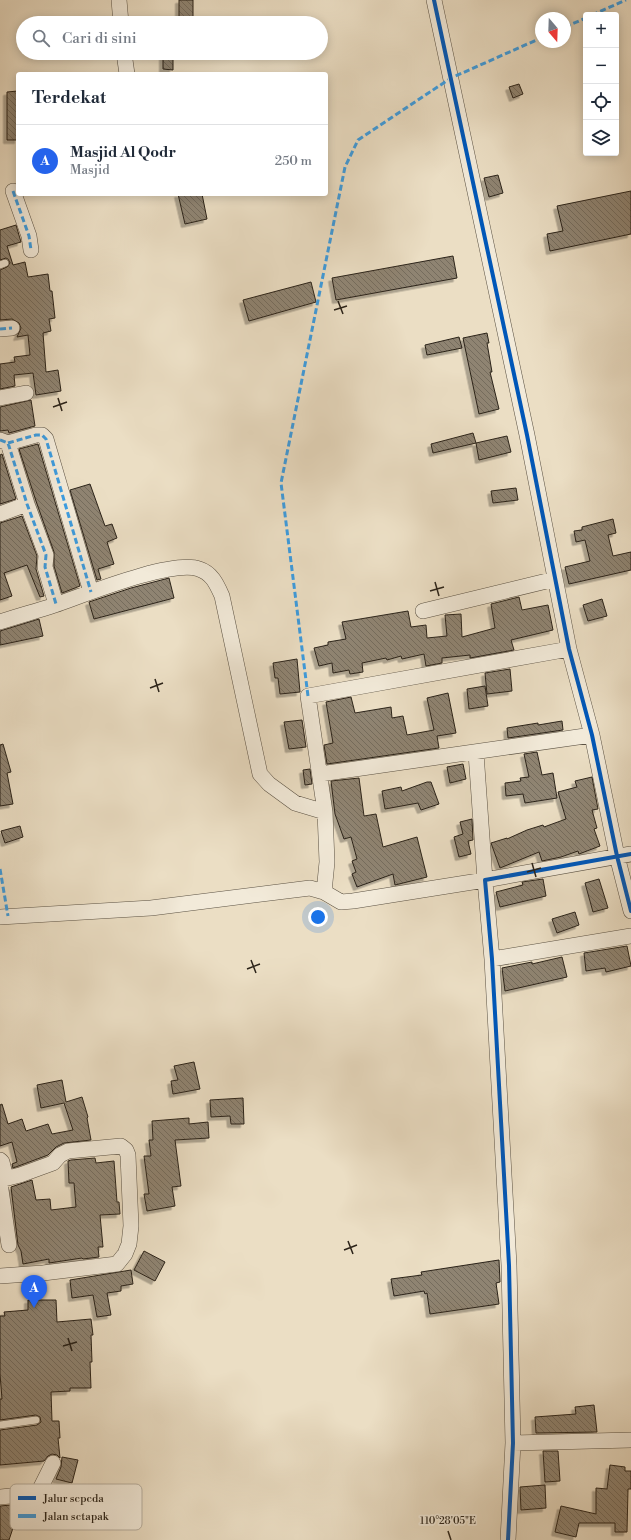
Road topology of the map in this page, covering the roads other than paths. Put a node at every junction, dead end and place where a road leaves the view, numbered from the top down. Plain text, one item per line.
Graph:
1 (119, 0) edge
2 (434, 0) edge
3 (120, 16) edge
4 (125, 60) edge
5 (127, 72) edge
6 (10, 191) edge
7 (31, 250) dead end
8 (26, 393) dead end
9 (0, 398) edge
10 (4, 442) edge
11 (27, 504) junction
12 (0, 514) edge
13 (554, 579) junction
14 (91, 592) junction
15 (56, 604) junction
16 (423, 611) dead end
17 (0, 622) edge
18 (569, 649) junction
19 (592, 735) junction
20 (476, 753) junction
21 (320, 774) junction
22 (324, 812) junction
23 (624, 855) edge
24 (485, 880) junction
25 (317, 890) junction
26 (631, 911) edge
27 (0, 917) edge
28 (631, 936) edge
29 (492, 959) junction
30 (0, 1160) edge
31 (2, 1180) edge
32 (9, 1246) dead end
33 (0, 1276) edge
34 (36, 1420) dead end
35 (0, 1425) edge
36 (631, 1440) edge
37 (513, 1443) junction
38 (53, 1463) dead end
39 (42, 1484) edge
40 (10, 1496) edge
41 (0, 1497) edge
42 (508, 1540) edge

1 - 3 street
2 - 13 street
4 - 5 street
6 - 7 street
8 - 9 street
10 - 11 street
10 - 14 street
11 - 12 street
11 - 15 street
13 - 16 street
13 - 18 street
14 - 15 street
14 - 22 street
15 - 17 street
18 - 19 street
18 - 21 street
19 - 20 street
19 - 23 street
20 - 21 street
20 - 24 street
21 - 22 street
22 - 25 street
23 - 24 street
23 - 26 street
24 - 25 street
24 - 29 street
25 - 27 street
28 - 29 street
29 - 37 street
30 - 31 street
31 - 32 street
31 - 33 street
34 - 35 lane
36 - 37 street
37 - 42 street
38 - 39 street
40 - 41 street

